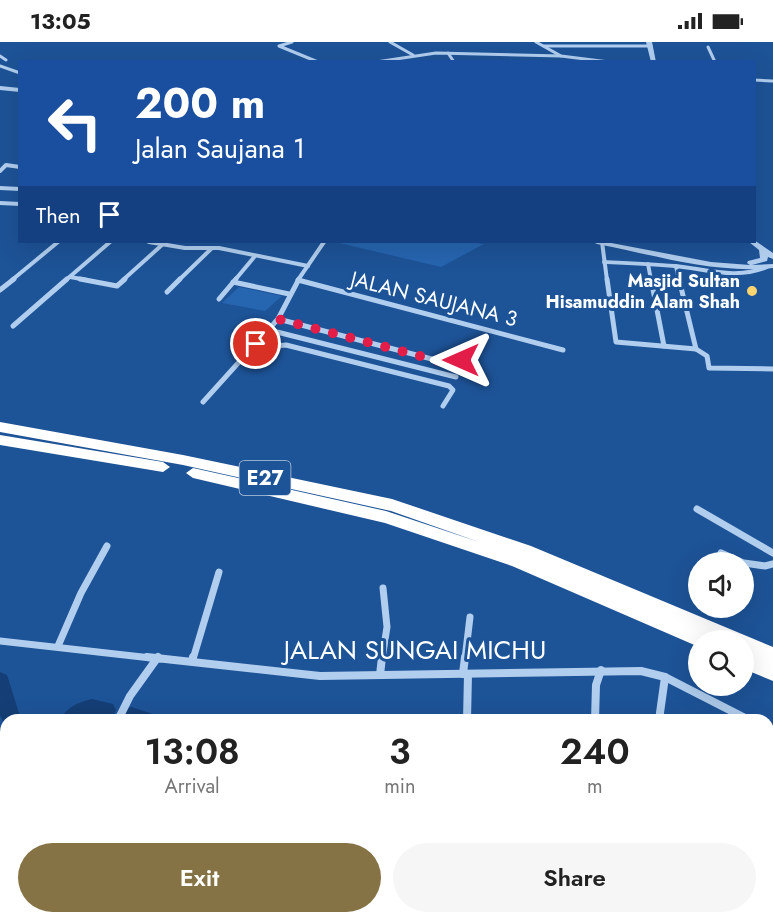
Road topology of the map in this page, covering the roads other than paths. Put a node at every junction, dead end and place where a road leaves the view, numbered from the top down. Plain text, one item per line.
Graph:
1 (292, 42) edge
2 (390, 42) edge
3 (536, 42) edge
4 (650, 44) edge
5 (544, 46) junction
6 (708, 47) dead end
7 (449, 54) junction
8 (413, 55) junction
9 (0, 56) edge
10 (561, 56) junction
11 (313, 60) edge
12 (387, 60) edge
13 (453, 60) edge
14 (490, 60) edge
15 (593, 60) edge
16 (654, 60) edge
17 (714, 60) edge
18 (0, 62) edge
19 (0, 66) edge
20 (18, 72) edge
21 (756, 80) edge
22 (772, 81) edge
23 (0, 87) edge
24 (18, 90) edge
25 (18, 167) edge
26 (0, 171) edge
27 (0, 188) edge
28 (18, 189) edge
29 (0, 203) edge
30 (18, 204) edge
31 (57, 243) edge
32 (109, 243) edge
33 (156, 243) edge
34 (323, 243) edge
35 (600, 243) edge
36 (606, 243) edge
37 (754, 243) edge
38 (163, 244) junction
39 (212, 248) junction
40 (763, 249) junction
41 (255, 256) junction
42 (773, 257) edge
43 (604, 262) junction
44 (648, 264) junction
45 (729, 265) junction
46 (308, 266) junction
47 (676, 266) junction
48 (771, 267) edge
49 (70, 277) junction
50 (298, 280) junction
51 (233, 282) junction
52 (0, 290) edge
53 (167, 292) dead end
54 (289, 294) junction
55 (219, 299) dead end
56 (278, 319) junction
57 (13, 326) dead end
58 (270, 330) junction
59 (664, 346) junction
60 (465, 347) dead end
61 (696, 349) junction
62 (562, 350) dead end
63 (372, 356) junction
64 (262, 363) dead end
65 (366, 365) junction
66 (773, 369) edge
67 (456, 377) dead end
68 (203, 402) dead end
69 (443, 406) dead end
70 (0, 428) edge
71 (0, 440) edge
72 (698, 509) dead end
73 (107, 546) dead end
74 (773, 553) edge
75 (521, 556) junction
76 (773, 564) edge
77 (754, 565) edge
78 (219, 572) dead end
79 (383, 588) dead end
80 (470, 617) dead end
81 (712, 630) edge
82 (688, 634) edge
83 (0, 641) edge
84 (58, 646) junction
85 (754, 647) edge
86 (773, 656) edge
87 (158, 657) junction
88 (192, 661) junction
89 (754, 664) edge
90 (601, 670) junction
91 (773, 673) edge
92 (465, 674) junction
93 (380, 675) junction
94 (665, 677) junction
95 (121, 714) edge
96 (467, 714) edge
97 (595, 714) edge
98 (660, 714) edge
99 (737, 714) edge

1 - 11 street
2 - 8 street
3 - 5 street
4 - 5 street
4 - 16 street
5 - 10 street
6 - 17 street
7 - 8 street
7 - 10 street
7 - 13 street
7 - 14 street
8 - 12 street
9 - 18 street
10 - 15 street
19 - 20 street
21 - 22 street
23 - 24 street
25 - 26 street
27 - 28 street
29 - 30 street
31 - 52 street
32 - 49 street
33 - 38 street
34 - 46 street
35 - 43 street
36 - 45 street
37 - 40 street
38 - 39 street
38 - 49 street
39 - 41 street
39 - 53 street
40 - 42 street
40 - 45 street
41 - 46 street
41 - 51 street
43 - 44 street
43 - 59 street
44 - 47 street
44 - 59 street
45 - 48 street
46 - 50 street
47 - 48 street
47 - 61 street
49 - 57 street
50 - 54 street
50 - 62 street, JALAN SAUJANA 3
51 - 54 street
51 - 55 street
54 - 56 street
56 - 58 street
56 - 60 street
58 - 63 street
58 - 68 street
59 - 61 street
61 - 66 street
63 - 65 street
63 - 67 street
64 - 65 street
65 - 69 street
70 - 75 highway, E27
71 - 75 highway, E27
72 - 74 street
73 - 84 street
75 - 81 highway, E27
75 - 82 highway, E27
76 - 77 street
78 - 88 street
79 - 93 street
80 - 92 street
83 - 84 street, JALAN SUNGAI MICHU
84 - 87 street, JALAN SUNGAI MICHU
85 - 86 highway
87 - 88 street, JALAN SUNGAI MICHU
87 - 95 street
88 - 93 street, JALAN SUNGAI MICHU
89 - 91 highway
90 - 92 street, JALAN SUNGAI MICHU
90 - 94 street, JALAN SUNGAI MICHU
90 - 97 street
92 - 93 street, JALAN SUNGAI MICHU
92 - 96 street
94 - 98 street
94 - 99 street, JALAN SUNGAI MICHU

